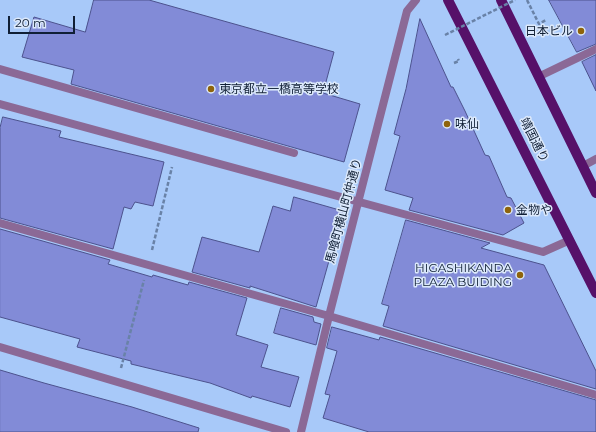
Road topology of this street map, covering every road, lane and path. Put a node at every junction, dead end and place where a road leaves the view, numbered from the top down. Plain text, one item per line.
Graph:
1 (416, 0) edge
2 (448, 0) edge
3 (501, 0) edge
4 (515, 0) edge
5 (527, 0) edge
6 (546, 20) dead end
7 (445, 35) dead end
8 (596, 49) edge
9 (0, 69) edge
10 (540, 76) junction
11 (0, 104) edge
12 (176, 151) junction
13 (294, 153) dead end
14 (596, 159) edge
15 (583, 166) junction
16 (596, 193) edge
17 (359, 201) junction
18 (0, 223) edge
19 (570, 240) junction
20 (148, 265) junction
21 (596, 293) edge
22 (328, 316) junction
23 (0, 348) edge
24 (117, 382) junction
25 (596, 395) edge
26 (286, 432) edge
27 (301, 432) edge

1 - 17 street, 馬喰町横山町仲通り
2 - 19 main road, 靖国通り
3 - 10 main road
4 - 7 path, bridge
5 - 6 path
8 - 10 street
9 - 13 street
10 - 15 main road
11 - 12 street
12 - 17 street
12 - 20 path
14 - 15 street
15 - 16 main road
17 - 19 street
17 - 22 street, 馬喰町横山町仲通り
18 - 20 street
19 - 21 main road, 靖国通り
20 - 22 street
20 - 24 path
22 - 25 street
22 - 27 street, 馬喰町横山町仲通り
23 - 24 street
24 - 26 street

